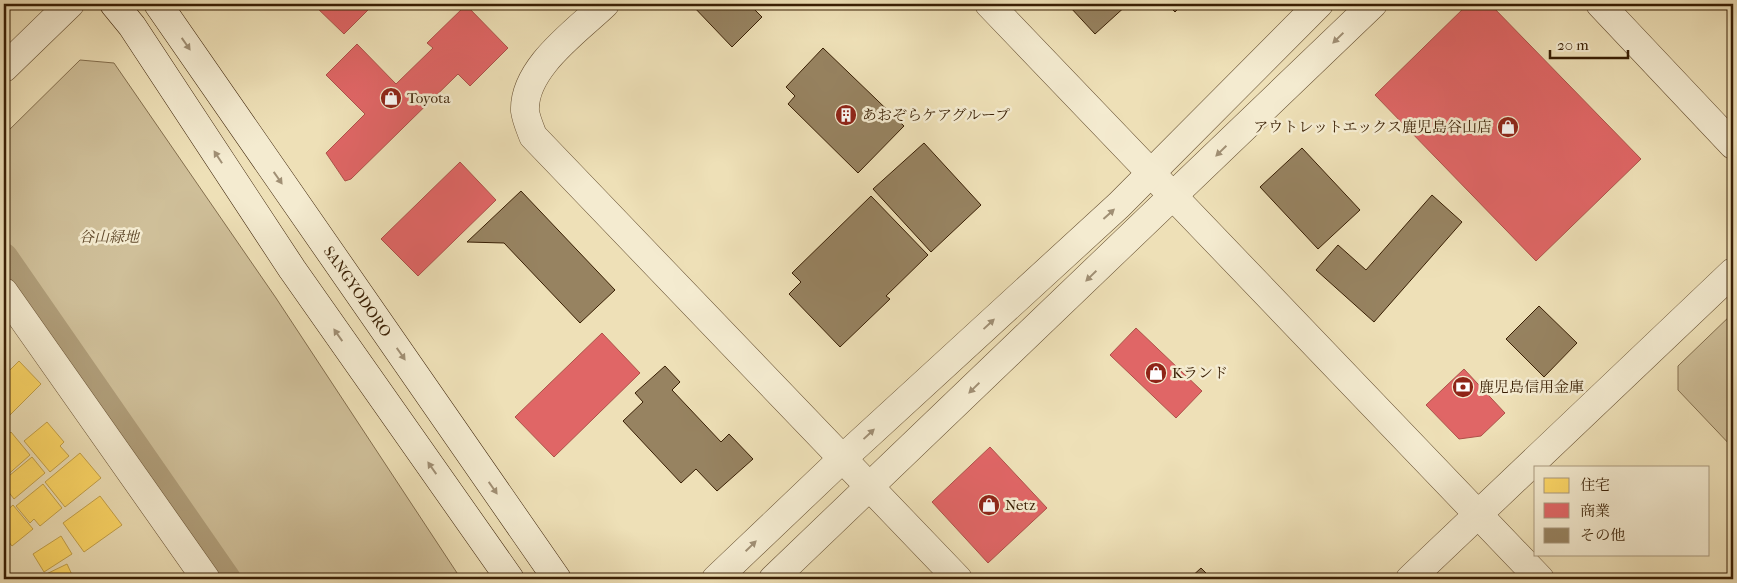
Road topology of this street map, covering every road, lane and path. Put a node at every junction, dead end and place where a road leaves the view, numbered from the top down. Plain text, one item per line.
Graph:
1 (70, 4) edge
2 (114, 4) edge
3 (158, 4) edge
4 (605, 4) edge
5 (988, 4) edge
6 (1319, 4) edge
7 (1372, 4) edge
8 (1600, 4) edge
9 (4, 68) edge
10 (1733, 145) edge
11 (1151, 174) junction
12 (1174, 197) junction
13 (1733, 272) edge
14 (4, 292) edge
15 (842, 459) junction
16 (870, 488) junction
17 (1478, 515) junction
18 (206, 579) edge
19 (510, 579) edge
20 (557, 579) edge
21 (716, 579) edge
22 (774, 579) edge
23 (958, 579) edge
24 (1410, 579) edge
25 (1540, 579) edge

1 - 9 street
19 -> 2 street
3 -> 20 street, SANGYODORO
4 - 15 street
5 - 11 street
6 - 11 street
7 -> 12 street
8 - 10 street
11 - 12 street
15 -> 11 street
12 -> 16 street
12 - 17 street
13 - 17 street
14 - 18 street
15 - 16 street
21 -> 15 street
16 - 22 street
16 - 23 street
17 - 24 street
17 - 25 street

